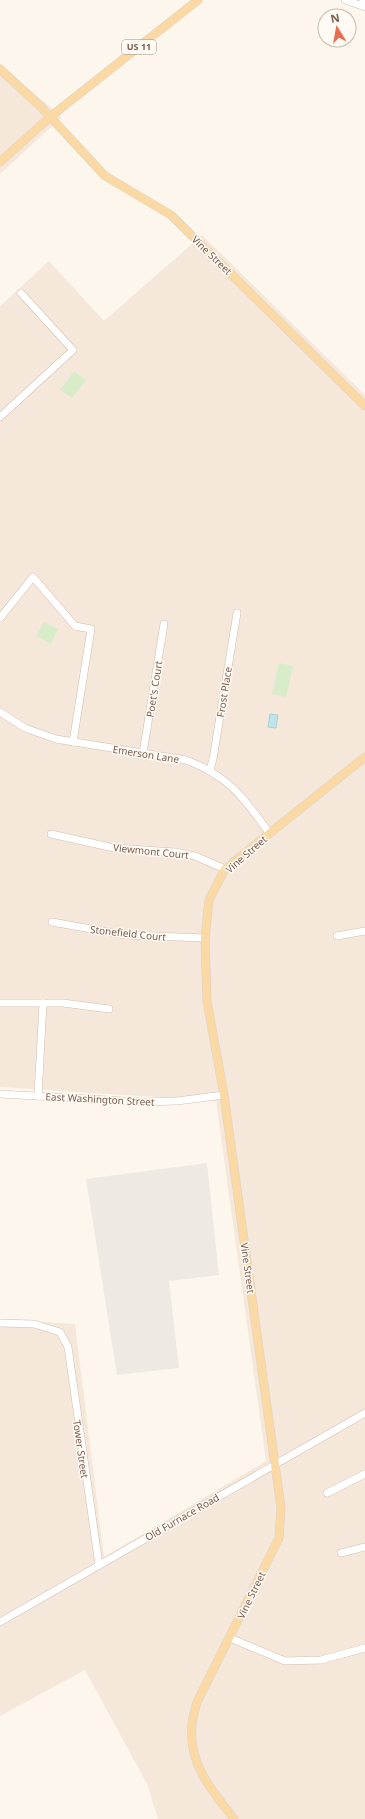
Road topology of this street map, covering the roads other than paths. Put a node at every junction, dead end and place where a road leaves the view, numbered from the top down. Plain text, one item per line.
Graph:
1 (198, 0) edge
2 (345, 0) edge
3 (365, 7) edge
4 (0, 69) edge
5 (50, 117) junction
6 (0, 162) edge
7 (21, 294) dead end
8 (365, 406) edge
9 (0, 417) edge
10 (238, 613) dead end
11 (0, 618) edge
12 (164, 624) dead end
13 (0, 712) edge
14 (73, 742) junction
15 (143, 753) junction
16 (365, 757) edge
17 (210, 770) junction
18 (51, 834) dead end
19 (270, 834) junction
20 (225, 869) junction
21 (52, 922) dead end
22 (365, 931) edge
23 (337, 936) dead end
24 (205, 938) junction
25 (0, 1003) edge
26 (43, 1003) junction
27 (109, 1009) dead end
28 (0, 1094) edge
29 (224, 1095) junction
30 (38, 1096) junction
31 (0, 1323) edge
32 (365, 1413) edge
33 (275, 1464) junction
34 (365, 1474) edge
35 (327, 1493) dead end
36 (365, 1547) edge
37 (341, 1553) dead end
38 (99, 1565) junction
39 (0, 1622) edge
40 (230, 1638) junction
41 (365, 1648) edge
42 (234, 1819) edge

1 - 5 main road, US 11
2 - 3 street
4 - 5 main road, Vine Street
5 - 6 main road, US 11
5 - 8 main road, Vine Street
7 - 9 street
10 - 17 street, Frost Place
11 - 14 street
12 - 15 street, Poet's Court
13 - 14 street, Emerson Lane
14 - 15 street, Emerson Lane
15 - 17 street, Emerson Lane
16 - 19 main road, Vine Street
17 - 19 street, Emerson Lane
18 - 20 street, Viewmont Court
19 - 20 main road, Vine Street
20 - 24 main road, Vine Street
21 - 24 street, Stonefield Court
22 - 23 street
24 - 29 main road, Vine Street
25 - 26 street
26 - 27 street
26 - 30 street
28 - 30 street, East Washington Street
29 - 30 street, East Washington Street
29 - 33 main road, Vine Street
31 - 38 street, Tower Street
32 - 33 street, Old Furnace Road
33 - 38 street, Old Furnace Road
33 - 40 main road, Vine Street
34 - 35 street
36 - 37 street
38 - 39 street, Old Furnace Road
40 - 41 street
40 - 42 main road, Vine Street

